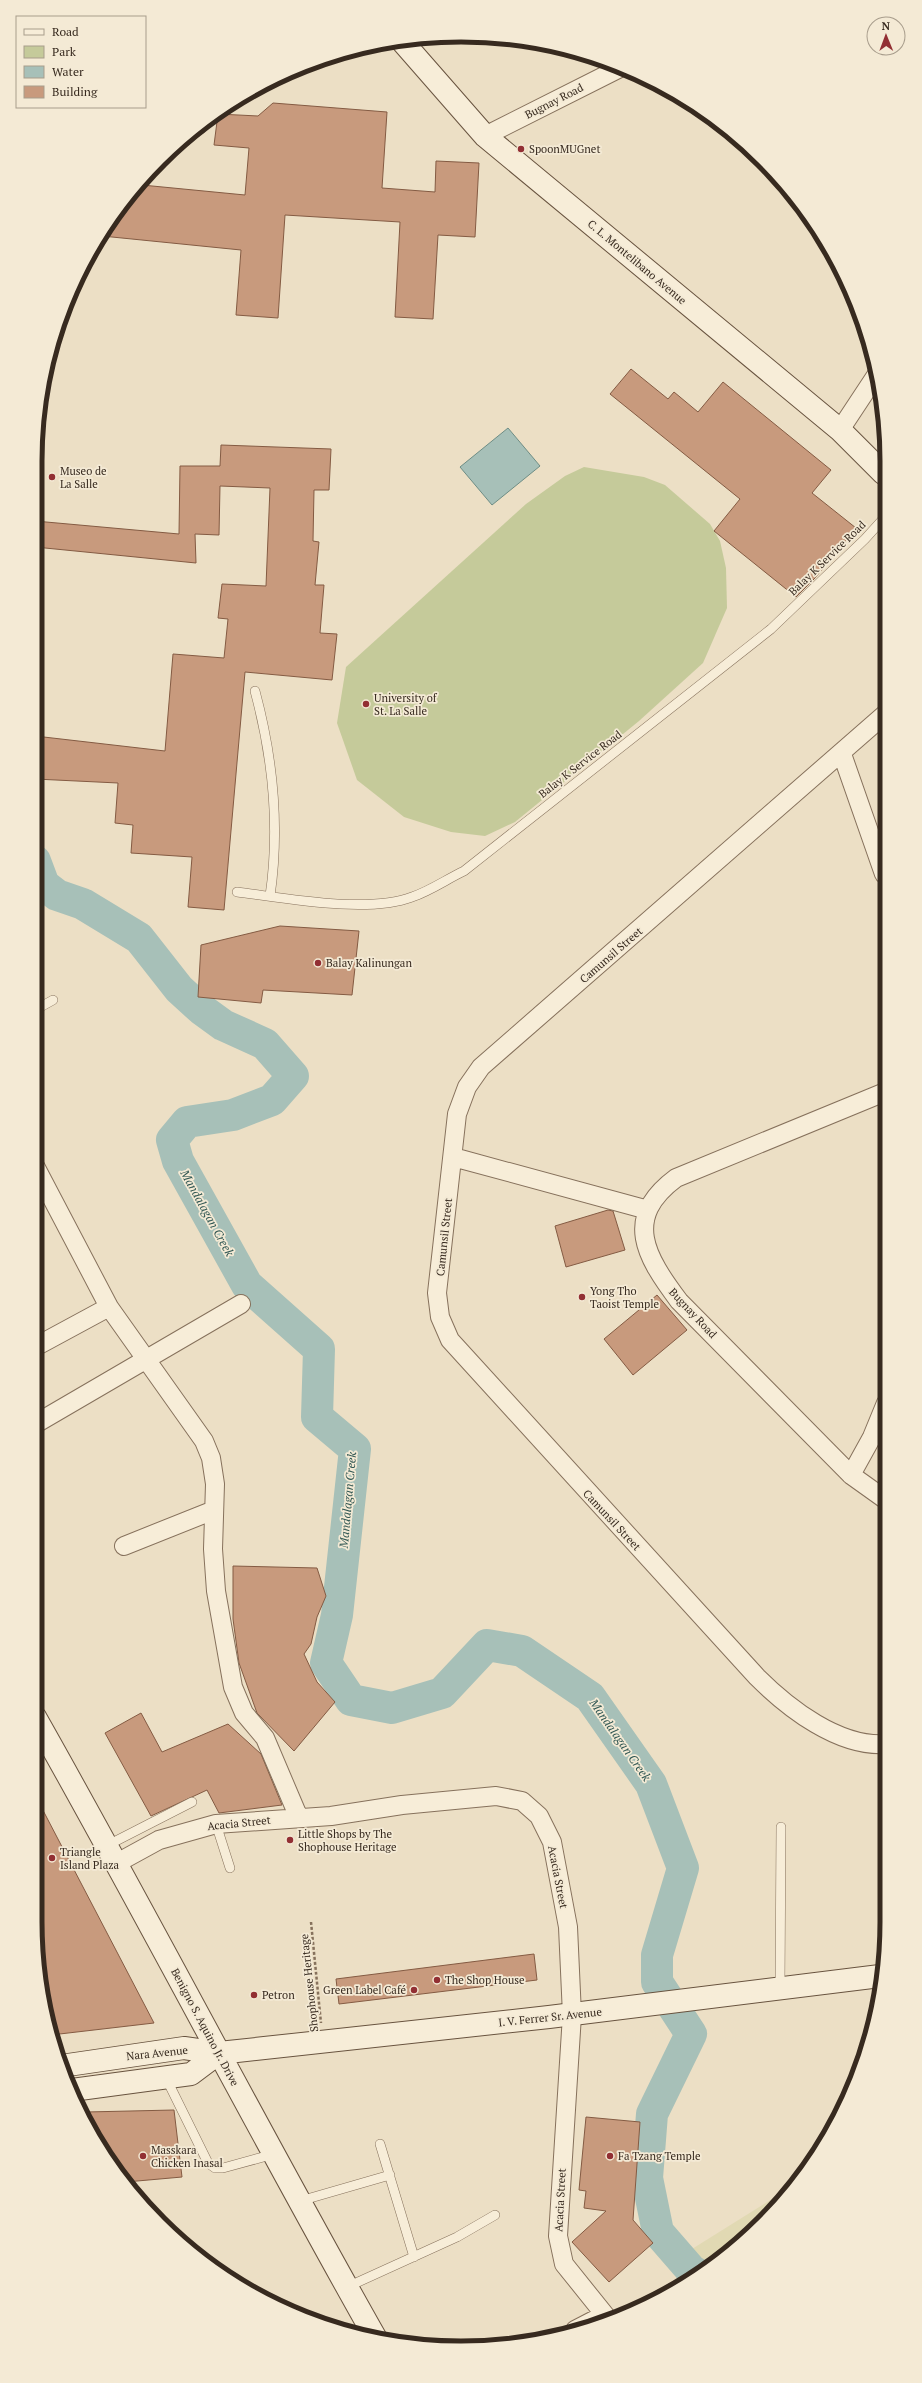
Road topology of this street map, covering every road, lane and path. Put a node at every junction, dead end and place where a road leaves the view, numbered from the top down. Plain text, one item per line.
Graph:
1 (406, 46) edge
2 (614, 71) edge
3 (485, 136) junction
4 (872, 381) edge
5 (840, 430) junction
6 (880, 469) edge
7 (880, 522) edge
8 (255, 691) dead end
9 (880, 719) edge
10 (842, 754) junction
11 (880, 863) edge
12 (236, 892) dead end
13 (270, 896) junction
14 (53, 1000) dead end
15 (42, 1006) edge
16 (880, 1094) edge
17 (453, 1157) junction
18 (42, 1179) edge
19 (648, 1210) junction
20 (241, 1304) dead end
21 (109, 1307) junction
22 (42, 1343) edge
23 (145, 1360) junction
24 (880, 1418) edge
25 (42, 1421) edge
26 (851, 1475) junction
27 (880, 1496) edge
28 (214, 1510) junction
29 (124, 1546) dead end
30 (42, 1728) edge
31 (880, 1743) edge
32 (192, 1802) dead end
33 (299, 1818) junction
34 (216, 1824) junction
35 (781, 1827) dead end
36 (113, 1854) junction
37 (230, 1868) dead end
38 (311, 1922) dead end
39 (876, 1976) edge
40 (780, 1988) junction
41 (572, 2015) junction
42 (323, 2042) junction
43 (219, 2053) junction
44 (67, 2065) edge
45 (166, 2078) junction
46 (77, 2089) edge
47 (380, 2144) dead end
48 (274, 2154) junction
49 (390, 2175) junction
50 (300, 2201) junction
51 (495, 2215) dead end
52 (414, 2257) junction
53 (347, 2287) junction
54 (604, 2316) edge
55 (372, 2331) edge

1 - 3 street, C. L. Montelibano Avenue
2 - 3 street, Bugnay Road
3 - 5 street, C. L. Montelibano Avenue
4 - 5 street
5 - 6 street, C. L. Montelibano Avenue
7 - 13 lane, Balay K Service Road
8 - 13 lane
9 - 10 street, Camunsil Street
10 - 11 street
10 - 17 street, Camunsil Street
12 - 13 lane, Balay K Service Road
14 - 15 lane
16 - 19 street, Bugnay Road
17 - 19 street
17 - 31 street, Camunsil Street
18 - 21 street
19 - 26 street, Bugnay Road
20 - 23 street
21 - 22 street
21 - 23 street
23 - 25 street
23 - 28 street
24 - 26 street
26 - 27 street, Bugnay Road
28 - 29 street
28 - 33 street
30 - 36 street, Benigno S. Aquino Jr. Drive
32 - 36 lane
33 - 34 street, Acacia Street
33 - 41 street, Acacia Street
34 - 36 street, Acacia Street
34 - 37 lane
35 - 40 lane
36 - 43 street, Benigno S. Aquino Jr. Drive
38 - 42 path, Shophouse Heritage
39 - 40 street, I. V. Ferrer Sr. Avenue
40 - 41 street, I. V. Ferrer Sr. Avenue
41 - 42 street, I. V. Ferrer Sr. Avenue
41 - 54 street, Acacia Street
42 - 43 street, I. V. Ferrer Sr. Avenue
43 - 44 street, Nara Avenue
43 - 45 street, Nara Avenue
43 - 48 street, Benigno S. Aquino Jr. Drive
45 - 46 street, Nara Avenue
45 - 48 lane
47 - 49 lane
48 - 50 street, Benigno S. Aquino Jr. Drive
49 - 50 lane
49 - 52 lane
50 - 53 street, Benigno S. Aquino Jr. Drive
51 - 52 lane
52 - 53 lane
53 - 55 street, Benigno S. Aquino Jr. Drive

